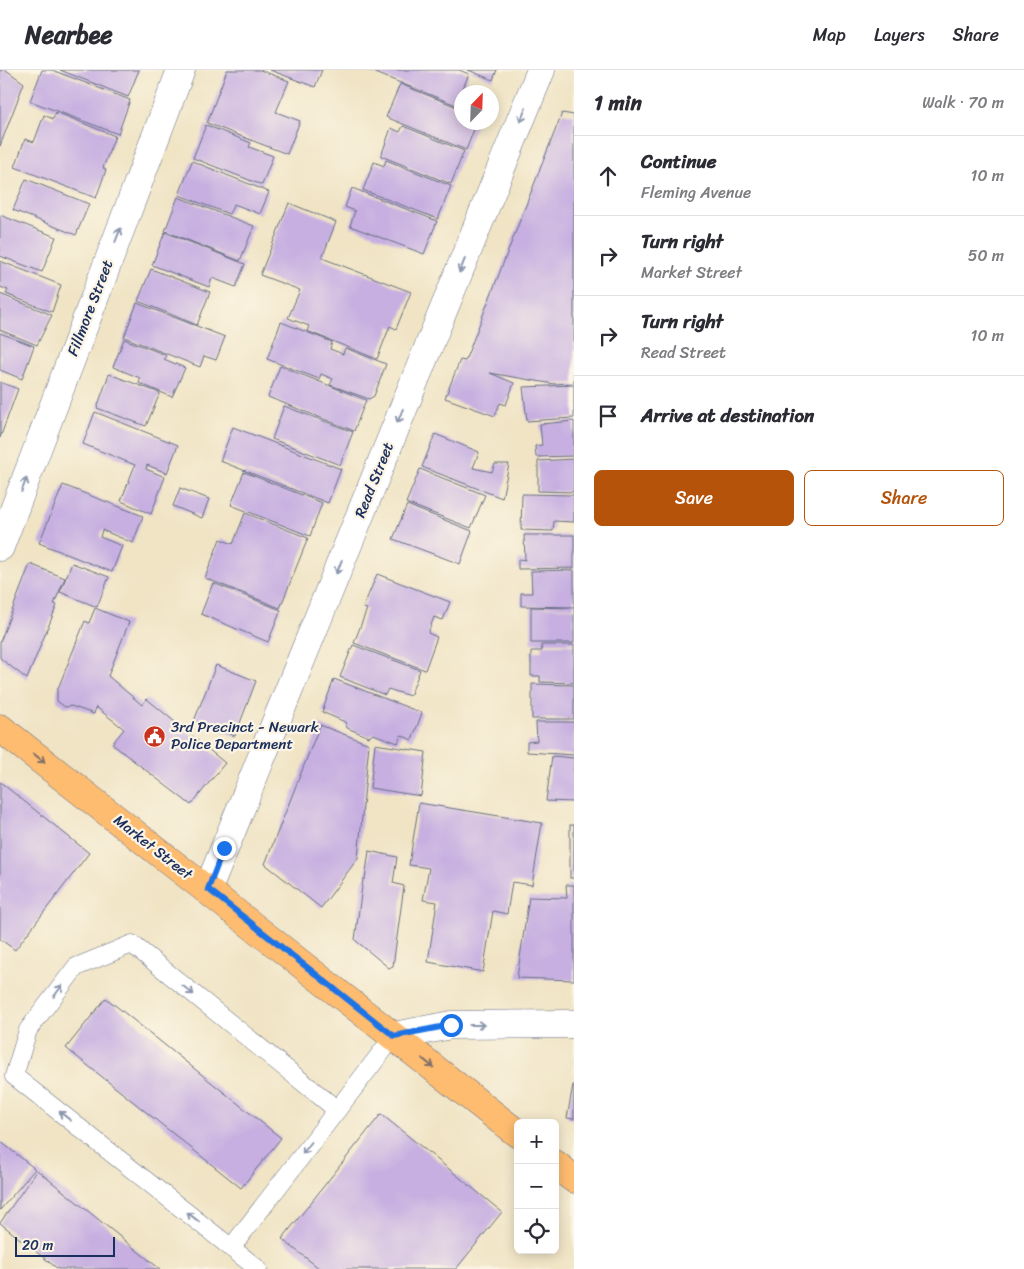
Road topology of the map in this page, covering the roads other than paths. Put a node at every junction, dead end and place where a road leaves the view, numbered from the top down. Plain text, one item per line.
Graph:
1 (181, 70) edge
2 (541, 70) edge
3 (0, 547) edge
4 (0, 728) edge
5 (208, 889) junction
6 (574, 1024) edge
7 (394, 1036) junction
8 (336, 1110) junction
9 (514, 1131) edge
10 (559, 1167) edge
11 (574, 1179) edge
12 (231, 1248) junction
13 (258, 1269) edge

3 -> 1 street, Fillmore Street
2 -> 5 street, Read Street
4 -> 5 main road, Market Street
5 - 7 main road, Market Street
7 -> 6 street
7 - 8 lane
7 -> 9 main road, Market Street
8 -> 12 lane
12 -> 8 lane
10 - 11 main road
12 - 13 lane

